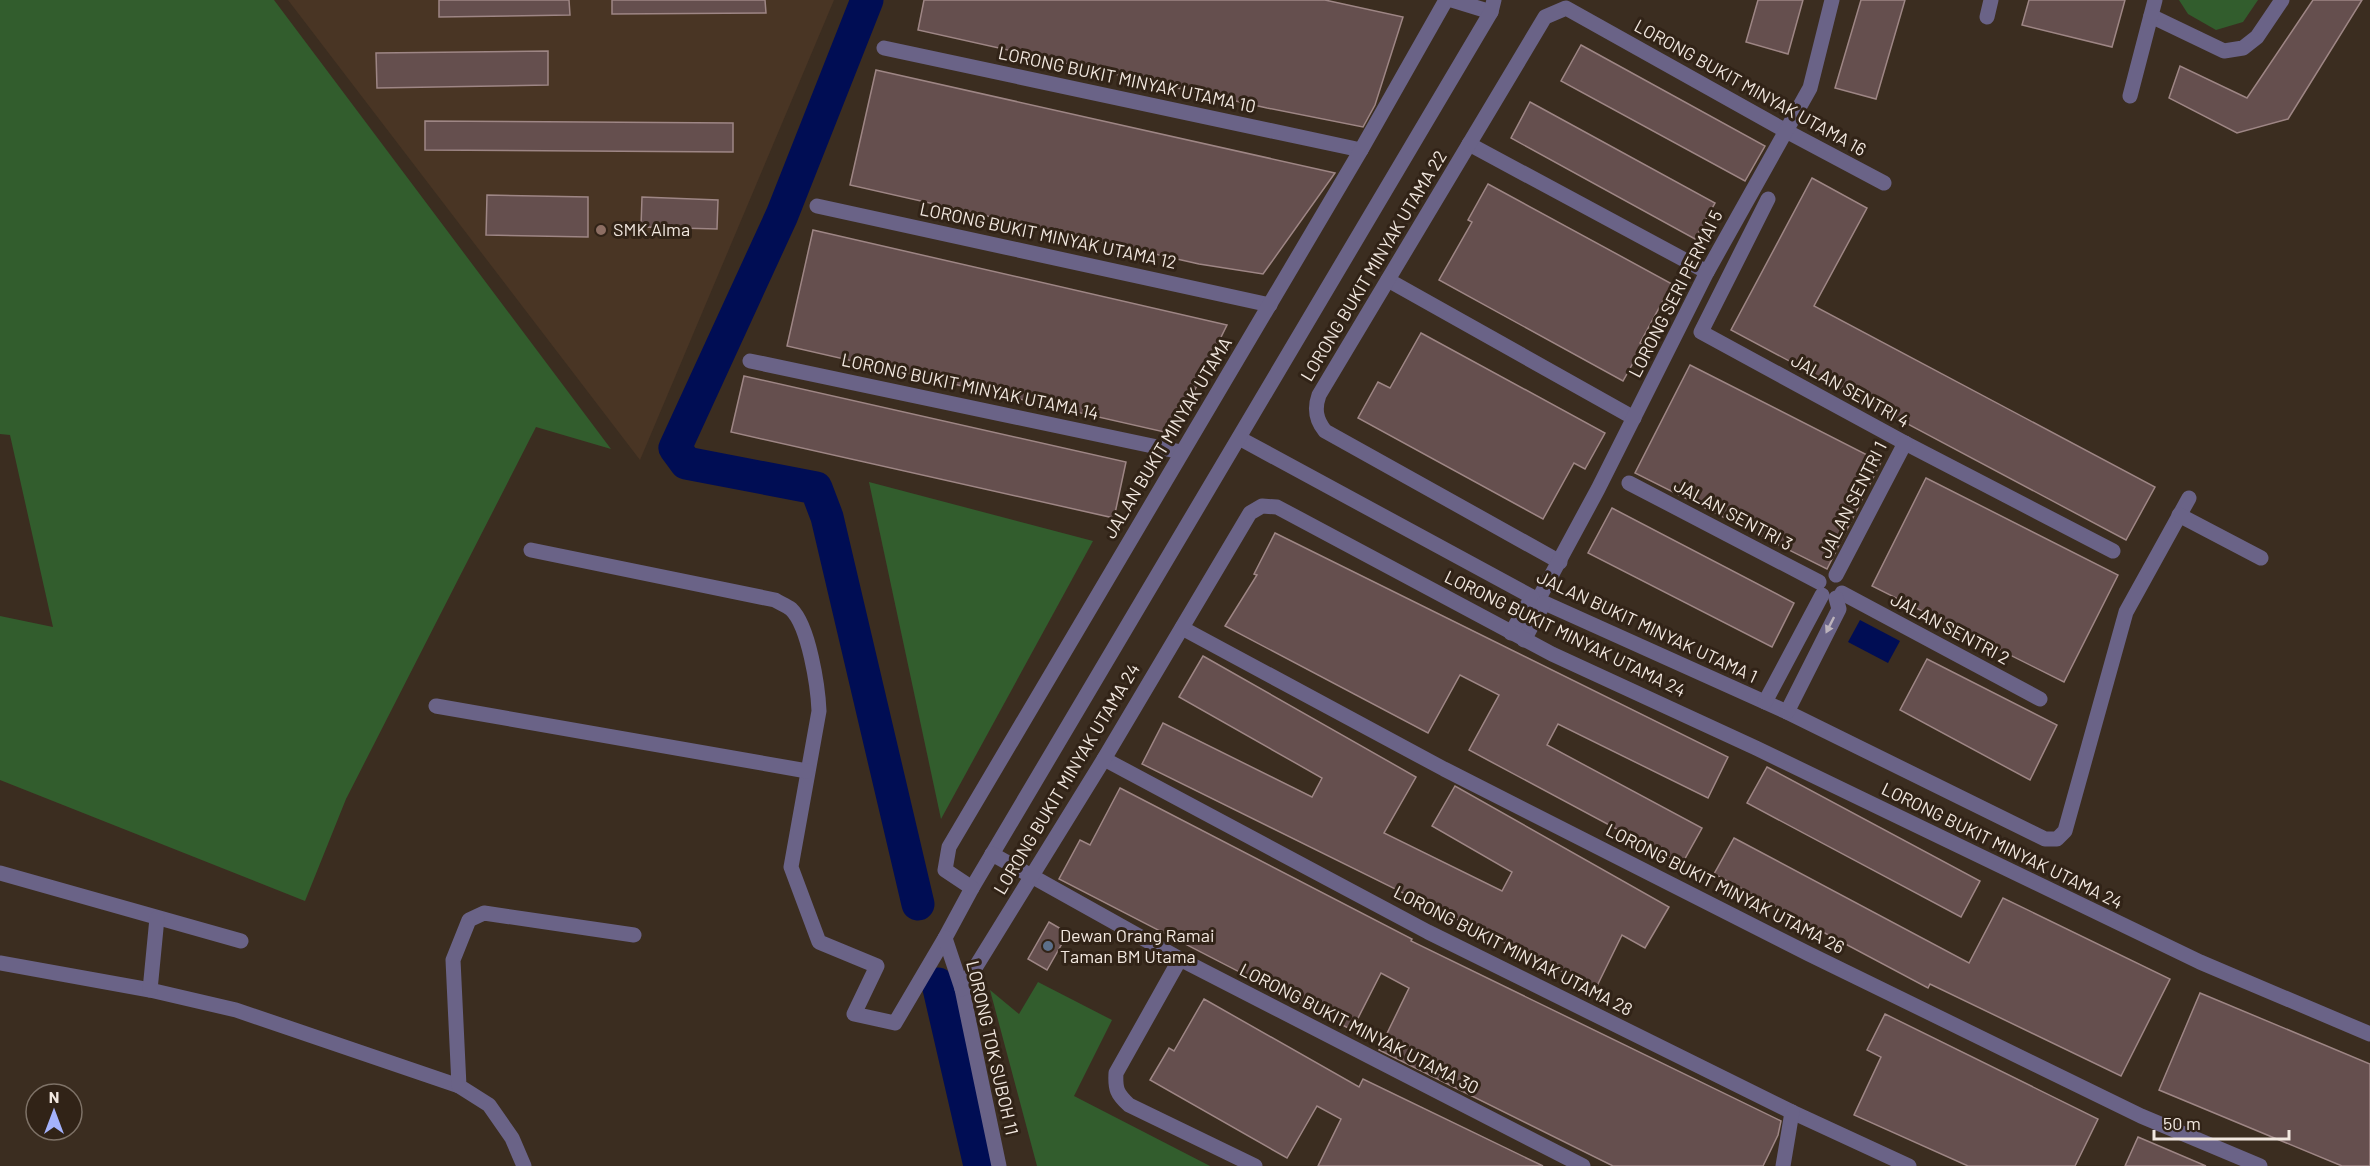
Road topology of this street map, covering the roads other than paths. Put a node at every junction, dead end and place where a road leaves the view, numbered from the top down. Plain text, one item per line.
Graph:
1 (1446, 0) edge
2 (1452, 0) edge
3 (1832, 0) edge
4 (1991, 0) edge
5 (2155, 0) edge
6 (2282, 0) edge
7 (1492, 6) edge
8 (1566, 8) joint
9 (2151, 16) junction
10 (1987, 17) dead end
11 (884, 48) dead end
12 (2130, 96) dead end
13 (1786, 131) junction
14 (1469, 144) junction
15 (1361, 150) junction
16 (1884, 183) dead end
17 (1768, 199) dead end
18 (817, 206) dead end
19 (1707, 272) junction
20 (1388, 280) junction
21 (1270, 305) junction
22 (750, 361) dead end
23 (1634, 418) junction
24 (1239, 438) junction
25 (1905, 443) junction
26 (1181, 452) junction
27 (1629, 483) dead end
28 (2189, 498) dead end
29 (2179, 515) junction
30 (531, 550) dead end
31 (2113, 551) dead end
32 (2261, 558) dead end
33 (1560, 562) junction
34 (1830, 592) junction
35 (1538, 600) junction
36 (1182, 628) junction
37 (1518, 637) junction
38 (2040, 699) dead end
39 (1765, 702) junction
40 (436, 705) dead end
41 (1786, 712) junction
42 (1104, 759) junction
43 (807, 771) junction
44 (992, 854) junction
45 (0, 873) edge
46 (1031, 876) junction
47 (972, 888) junction
48 (157, 918) junction
49 (634, 935) dead end
50 (945, 938) junction
51 (241, 941) dead end
52 (1180, 959) junction
53 (0, 963) edge
54 (962, 989) junction
55 (150, 990) junction
56 (2370, 1034) edge
57 (459, 1086) junction
58 (1792, 1112) junction
59 (524, 1166) edge
60 (999, 1166) edge
61 (1256, 1166) edge
62 (1583, 1166) edge
63 (1783, 1166) edge
64 (1910, 1166) edge
65 (2260, 1166) edge

1 - 15 street, JALAN BUKIT MINYAK UTAMA
2 - 7 street
3 - 13 street, LORONG SERI PERMAI 5
4 - 10 street
5 - 9 street
6 - 9 street
7 - 24 street
8 - 13 street, LORONG BUKIT MINYAK UTAMA 16
8 - 14 street, LORONG BUKIT MINYAK UTAMA 22
9 - 12 street
11 - 15 street, LORONG BUKIT MINYAK UTAMA 10
13 - 16 street, LORONG BUKIT MINYAK UTAMA 16
13 - 19 street, LORONG SERI PERMAI 5
14 - 19 street
14 - 20 street, LORONG BUKIT MINYAK UTAMA 22
15 - 21 street, JALAN BUKIT MINYAK UTAMA
17 - 25 street, JALAN SENTRI 4
18 - 21 street, LORONG BUKIT MINYAK UTAMA 12
19 - 23 street, LORONG SERI PERMAI 5
20 - 23 street
20 - 33 street, LORONG BUKIT MINYAK UTAMA 22
21 - 26 street, JALAN BUKIT MINYAK UTAMA
22 - 26 street, LORONG BUKIT MINYAK UTAMA 14
23 - 33 street, LORONG SERI PERMAI 5
24 - 35 street, JALAN BUKIT MINYAK UTAMA 1
24 - 44 street
25 - 31 street, JALAN SENTRI 4
25 - 34 street, JALAN SENTRI 1
26 - 47 street, JALAN BUKIT MINYAK UTAMA
27 - 34 street, JALAN SENTRI 3
28 - 29 street
29 - 32 street
29 - 41 street, JALAN BUKIT MINYAK UTAMA 1
30 - 43 street
33 - 35 street, LORONG SERI PERMAI 5
34 - 38 street, JALAN SENTRI 2
34 - 39 street
34 -> 41 street
35 - 37 street, LORONG SERI PERMAI 5
35 - 39 street, JALAN BUKIT MINYAK UTAMA 1
36 - 37 street, LORONG BUKIT MINYAK UTAMA 24
36 - 42 street, LORONG BUKIT MINYAK UTAMA 24
36 - 65 street, LORONG BUKIT MINYAK UTAMA 26
37 - 56 street, LORONG BUKIT MINYAK UTAMA 24
39 - 41 street, JALAN BUKIT MINYAK UTAMA 1
40 - 43 street
42 - 46 street, LORONG BUKIT MINYAK UTAMA 24
42 - 58 street, LORONG BUKIT MINYAK UTAMA 28
43 - 50 street
44 - 46 street, LORONG BUKIT MINYAK UTAMA 30
44 - 47 street
45 - 48 street
46 - 52 street, LORONG BUKIT MINYAK UTAMA 30
46 - 54 street, LORONG BUKIT MINYAK UTAMA 24
47 - 50 street
48 - 51 street
48 - 55 street
49 - 57 street
50 - 54 street, LORONG TOK SUBOH 11
52 - 61 street
52 - 62 street, LORONG BUKIT MINYAK UTAMA 30
53 - 55 street
54 - 60 street, LORONG TOK SUBOH 11
55 - 57 street
57 - 59 street
58 - 63 street
58 - 64 street, LORONG BUKIT MINYAK UTAMA 28

